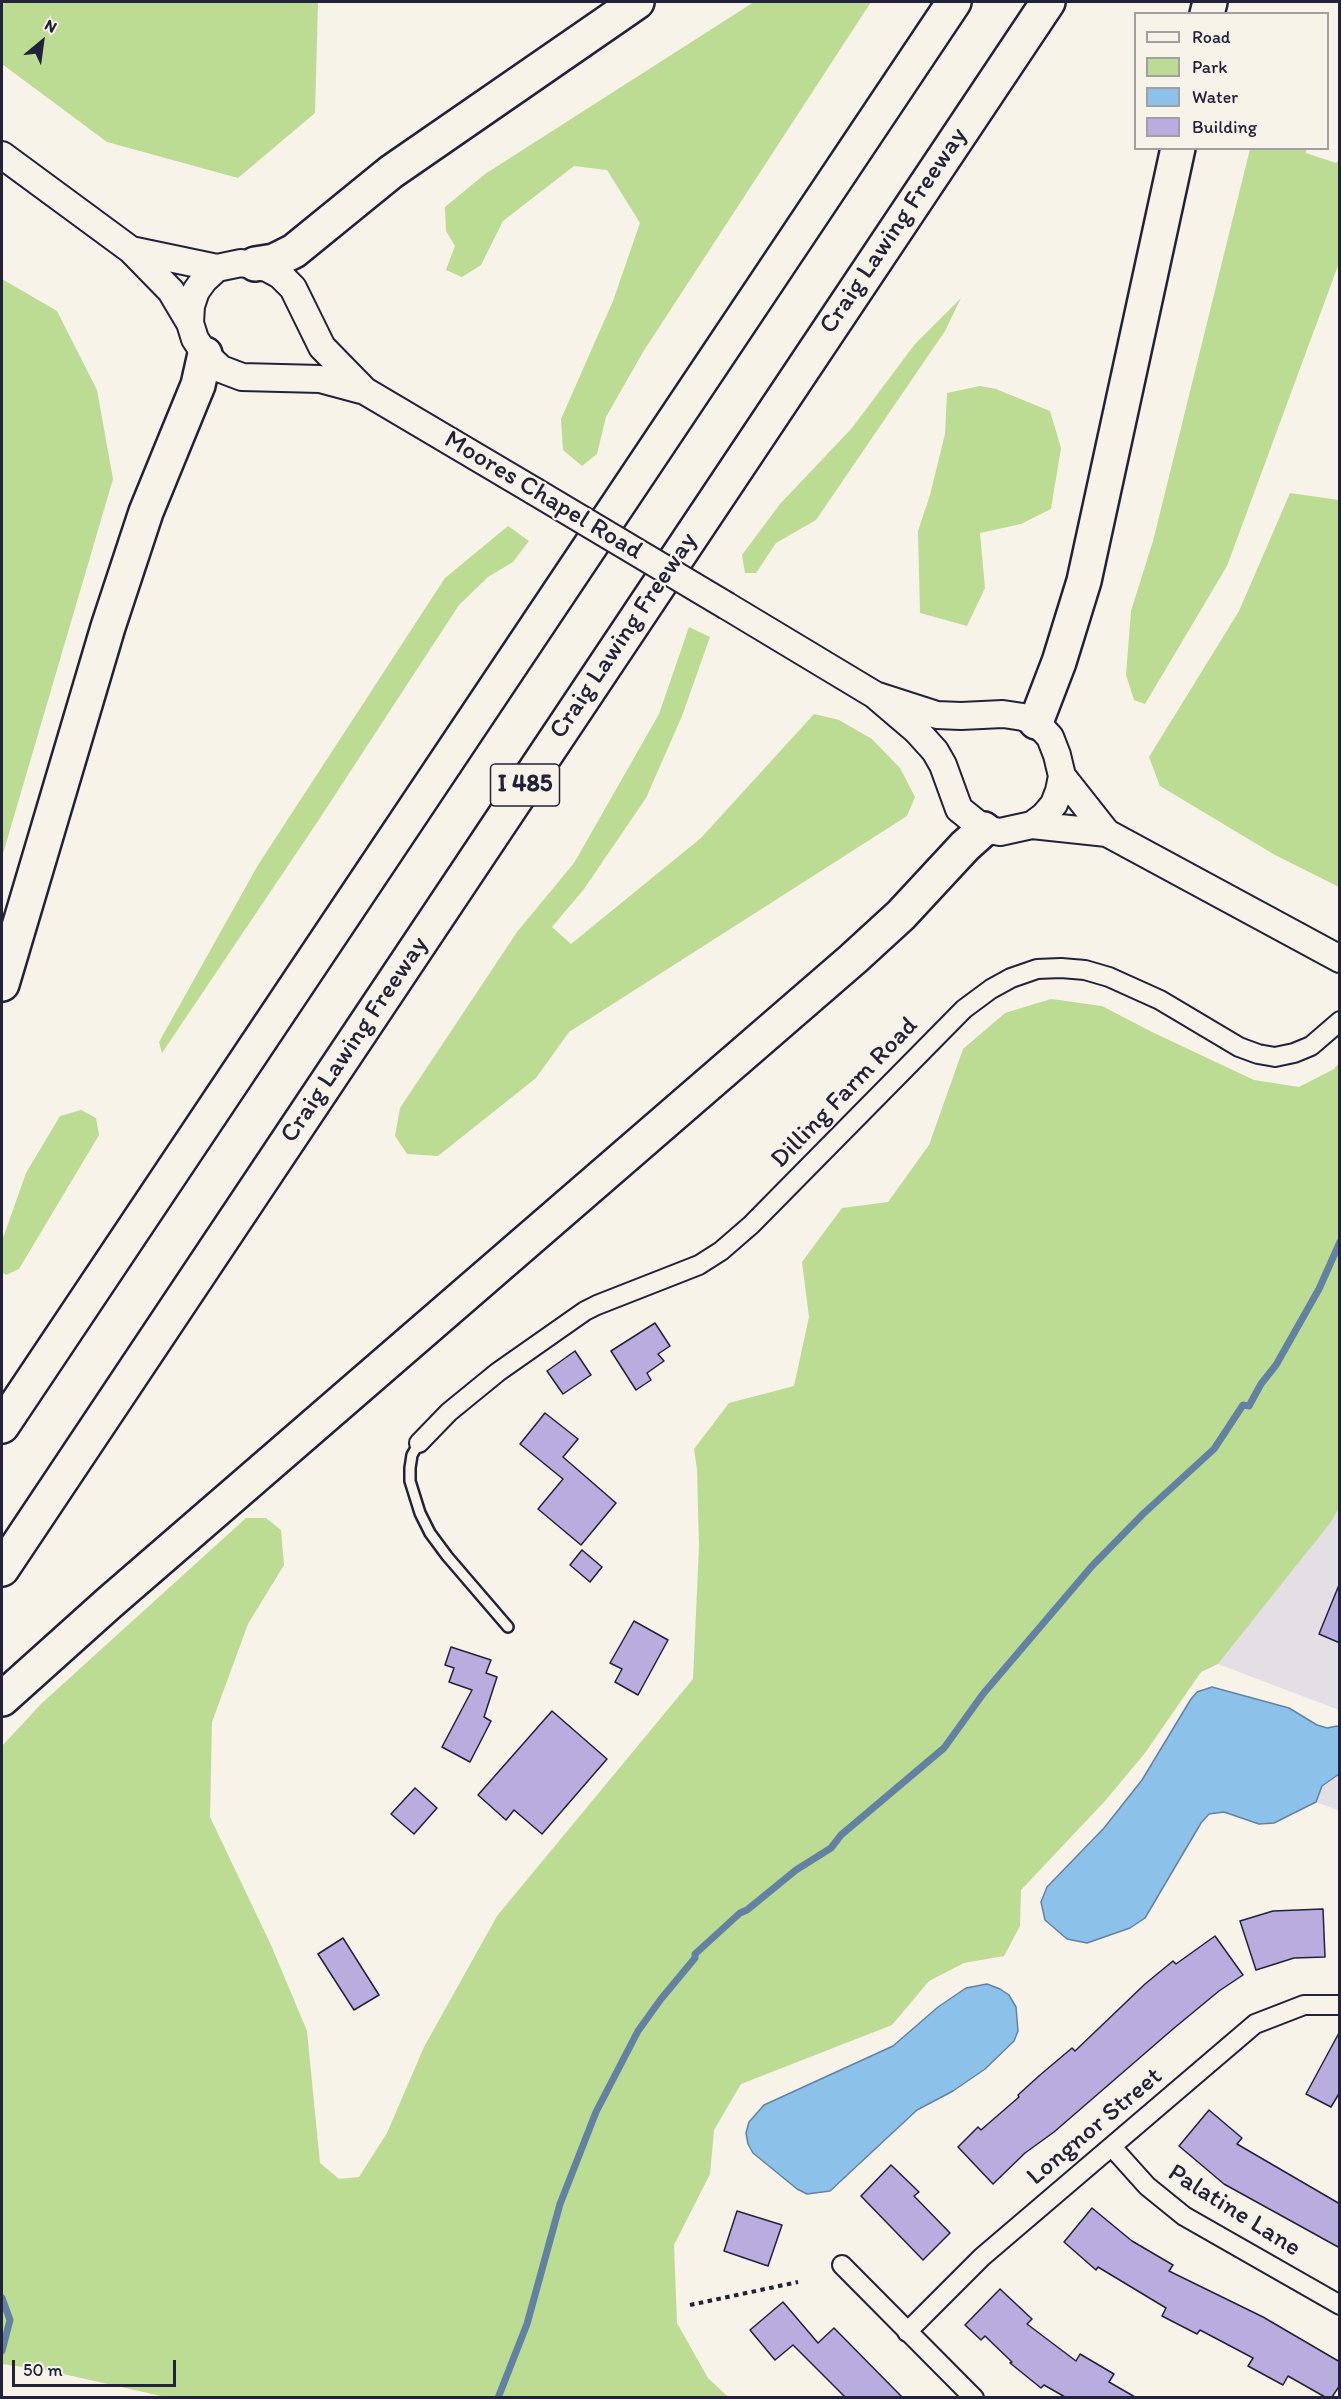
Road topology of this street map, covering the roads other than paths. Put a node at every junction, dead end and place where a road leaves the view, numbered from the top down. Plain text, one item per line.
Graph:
1 (637, 2) edge
2 (954, 2) edge
3 (1048, 2) edge
4 (1178, 150) edge
5 (2, 155) edge
6 (131, 250) junction
7 (255, 264) junction
8 (217, 268) junction
9 (190, 323) junction
10 (205, 354) junction
11 (364, 391) junction
12 (875, 695) junction
13 (1036, 722) junction
14 (1062, 776) junction
15 (1032, 825) junction
16 (984, 829) junction
17 (1107, 833) junction
18 (1340, 959) edge
19 (2, 984) edge
20 (1340, 1021) edge
21 (2, 1426) edge
22 (419, 1443) joint
23 (2, 1569) edge
24 (507, 1627) dead end
25 (2, 1699) edge
26 (1340, 2005) edge
27 (1112, 2147) junction
28 (842, 2265) dead end
29 (1340, 2306) edge
30 (908, 2332) junction
31 (974, 2397) edge

1 - 7 highway
2 - 21 highway
3 - 23 highway, Craig Lawing Freeway / I 485
4 - 13 highway
5 - 6 main road, Moores Chapel Road
6 - 8 main road, Moores Chapel Road
6 - 9 main road, Moores Chapel Road
7 - 8 main road, Moores Chapel Road
7 - 11 main road, Moores Chapel Road
8 - 9 main road
9 - 10 main road, Moores Chapel Road
10 - 11 main road, Moores Chapel Road
10 - 19 highway
11 - 12 main road, Moores Chapel Road, bridge
12 - 13 main road, Moores Chapel Road
12 - 16 main road, Moores Chapel Road
13 - 14 main road
14 - 15 main road
14 - 17 main road
15 - 16 main road
15 - 17 main road
16 - 25 highway
17 - 18 main road
20 - 22 street, Dilling Farm Road
22 - 24 lane
26 - 27 street, Longnor Street
27 - 29 street, Palatine Lane
27 - 30 street, Longnor Street
28 - 30 street
30 - 31 street

